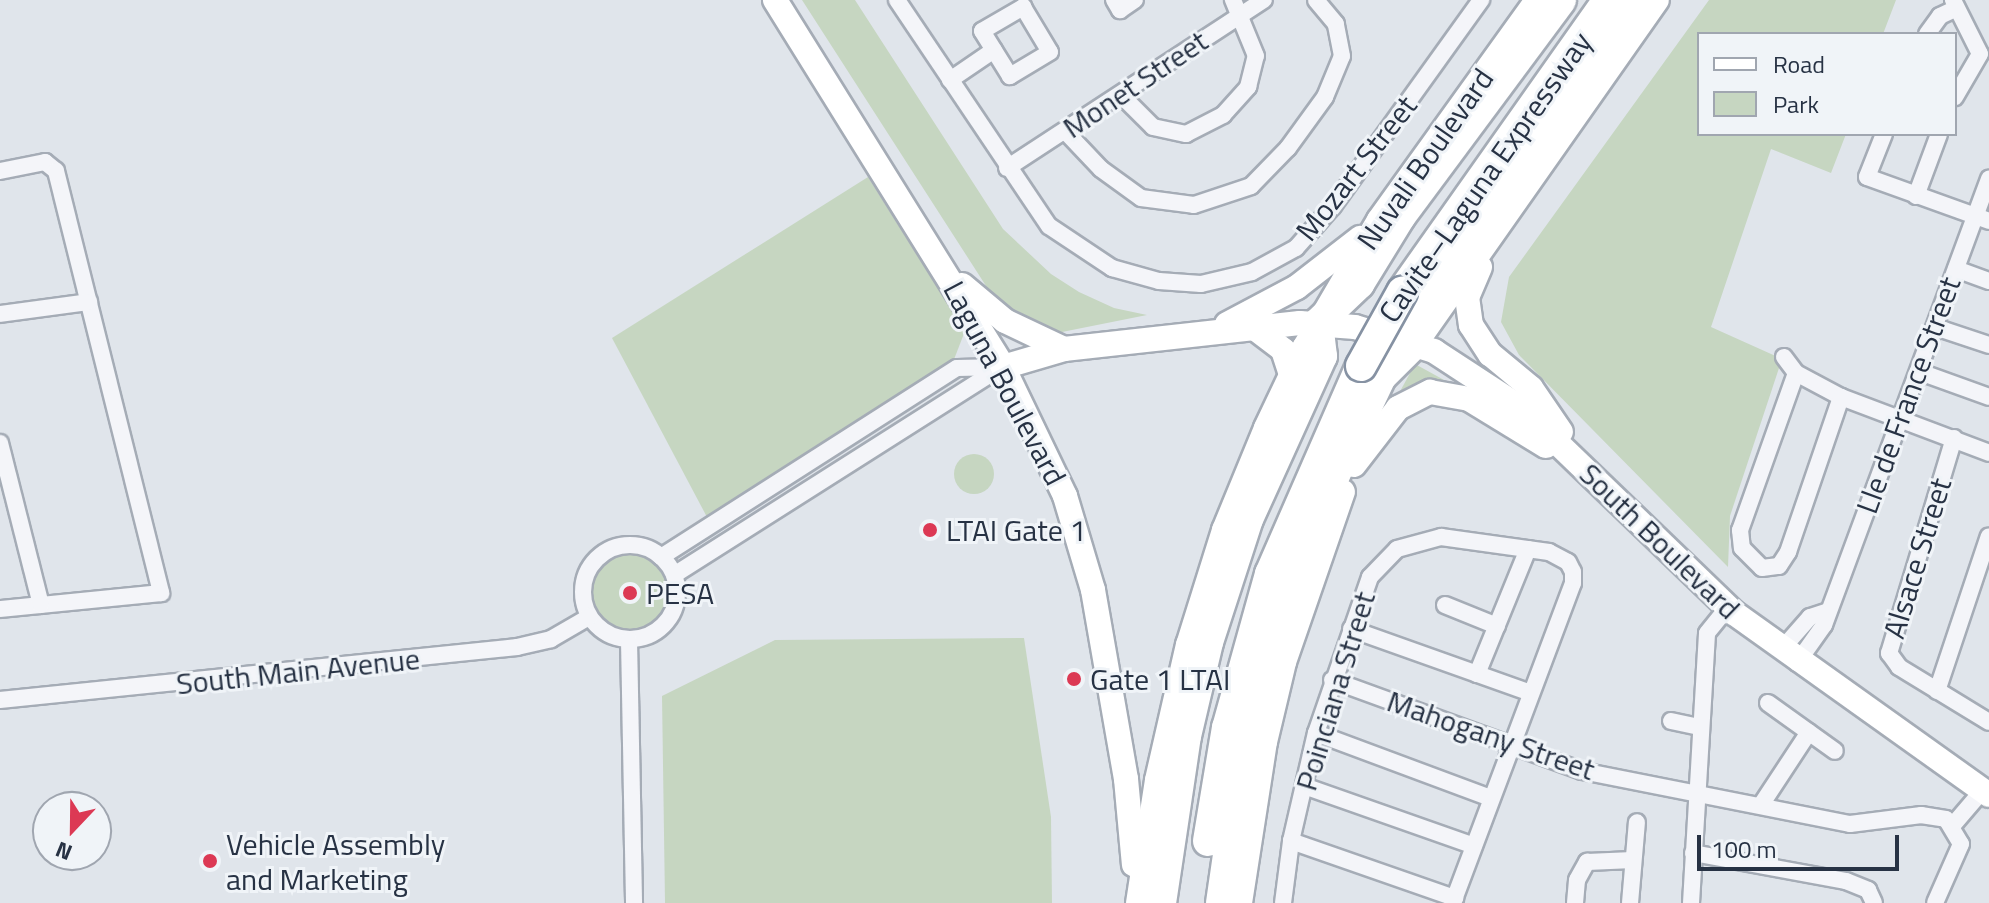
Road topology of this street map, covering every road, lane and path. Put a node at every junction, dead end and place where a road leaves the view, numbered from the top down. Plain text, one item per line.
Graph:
1 (775, 0) edge
2 (897, 0) edge
3 (1114, 0) edge
4 (1135, 0) edge
5 (1264, 0) edge
6 (1316, 0) edge
7 (1481, 0) edge
8 (1537, 0) edge
9 (1561, 0) edge
10 (1583, 0) edge
11 (1608, 0) edge
12 (1634, 0) edge
13 (1657, 0) edge
14 (1954, 4) edge
15 (1237, 7) edge
16 (1928, 32) edge
17 (994, 50) dead end
18 (950, 80) junction
19 (1957, 94) edge
20 (1123, 97) junction
21 (1065, 131) junction
22 (1883, 136) edge
23 (1938, 136) edge
24 (1541, 160) junction
25 (1007, 168) junction
26 (0, 171) edge
27 (1989, 178) edge
28 (1916, 196) junction
29 (1982, 218) edge
30 (1379, 220) junction
31 (1956, 269) junction
32 (945, 270) junction
33 (1989, 281) edge
34 (1392, 288) junction
35 (89, 302) junction
36 (0, 314) edge
37 (1318, 323) junction
38 (1253, 327) junction
39 (1935, 327) junction
40 (1216, 330) junction
41 (1415, 343) junction
42 (1989, 345) edge
43 (1064, 349) junction
44 (1784, 357) dead end
45 (1352, 360) junction
46 (1003, 367) junction
47 (1920, 372) junction
48 (1796, 373) junction
49 (1291, 374) junction
50 (1841, 397) junction
51 (1989, 397) edge
52 (1902, 420) junction
53 (1954, 438) junction
54 (0, 443) edge
55 (1989, 453) edge
56 (1354, 465) junction
57 (1586, 471) junction
58 (1989, 536) edge
59 (1528, 549) junction
60 (661, 557) junction
61 (674, 575) junction
62 (41, 605) junction
63 (1445, 605) dead end
64 (0, 609) edge
65 (1731, 611) junction
66 (589, 617) junction
67 (1497, 626) junction
68 (1351, 629) junction
69 (629, 640) junction
70 (1789, 656) junction
71 (1477, 674) junction
72 (1332, 680) junction
73 (1937, 691) junction
74 (1531, 693) junction
75 (0, 700) edge
76 (1768, 703) dead end
77 (1671, 721) dead end
78 (1989, 721) edge
79 (1700, 727) junction
80 (1809, 732) junction
81 (1316, 733) junction
82 (1511, 747) junction
83 (1835, 751) dead end
84 (1304, 786) junction
85 (1696, 790) junction
86 (1986, 792) edge
87 (1491, 798) junction
88 (1761, 805) junction
89 (1637, 822) dead end
90 (1953, 825) junction
91 (1291, 841) junction
92 (1474, 846) junction
93 (1693, 853) junction
94 (1633, 860) junction
95 (1284, 900) edge
96 (1454, 900) edge
97 (634, 903) edge
98 (1137, 903) edge
99 (1161, 903) edge
100 (1181, 903) edge
101 (1202, 903) edge
102 (1221, 903) edge
103 (1240, 903) edge
104 (1301, 903) edge
105 (1575, 903) edge
106 (1630, 903) edge
107 (1691, 903) edge
108 (1874, 903) edge
109 (1935, 903) edge

1 - 32 main road, Laguna Boulevard
2 - 18 street, Mozart Street
3 - 4 street
5 - 15 street, Monet Street
6 - 21 street
7 - 25 street, Mozart Street
8 - 30 main road, Nuvali Boulevard
9 - 37 highway
10 - 34 highway, Cavite–Laguna Expressway
11 - 34 highway, Cavite–Laguna Expressway
12 - 41 highway
13 - 24 main road
14 - 16 street
14 - 19 street
15 - 20 street, Monet Street
15 - 20 street
17 - 18 street
18 - 25 street, Mozart Street
20 - 21 street, Monet Street
21 - 25 street, Monet Street
22 - 28 street
23 - 28 street
24 - 41 main road
24 - 57 main road
26 - 35 street
27 - 29 street, Lle de France Street
28 - 29 street
29 - 31 street, Lle de France Street
30 - 37 main road, Nuvali Boulevard
30 - 40 main road
31 - 33 street
31 - 39 street, Lle de France Street
32 - 43 main road
32 - 46 main road, Laguna Boulevard
34 - 45 highway, Cavite–Laguna Expressway, bridge
35 - 36 street
35 - 62 street
37 - 38 main road, South Boulevard
37 - 41 main road, South Boulevard
37 - 49 main road, Laguna Boulevard
37 - 99 highway
38 - 40 main road, South Boulevard
38 - 49 main road
39 - 42 street
39 - 47 street, Lle de France Street
40 - 43 main road, South Boulevard
41 - 56 main road
41 - 57 main road, South Boulevard
41 - 102 highway
43 - 46 main road, South Boulevard
44 - 48 street
45 - 100 highway, Cavite–Laguna Expressway
45 - 101 highway, Cavite–Laguna Expressway
46 - 60 street
46 - 61 street
46 - 98 main road, Laguna Boulevard
47 - 51 street
47 - 52 street, Lle de France Street
48 - 50 street
48 - 50 street
49 - 98 main road, Laguna Boulevard
50 - 52 street
52 - 53 street
52 - 70 street, Lle de France Street
53 - 55 street
53 - 73 street, Alsace Street
54 - 62 street
56 - 57 main road
56 - 103 main road
57 - 65 main road, South Boulevard
58 - 73 street
59 - 67 street
59 - 68 street, Poinciana Street
59 - 74 street, Poinciana Street
60 - 61 street
60 - 66 street
61 - 69 street
62 - 64 street
63 - 67 street
65 - 70 main road, South Boulevard
65 - 79 street
66 - 69 street
66 - 75 street, South Main Avenue
67 - 71 street
68 - 71 street
68 - 72 street, Poinciana Street
69 - 97 street
70 - 86 main road, South Boulevard
71 - 74 street
72 - 81 street, Poinciana Street
72 - 82 street, Mahogany Street
73 - 78 street, Alsace Street
74 - 82 street, Poinciana Street
76 - 80 street
77 - 79 street
79 - 85 street
80 - 83 street
80 - 88 street
81 - 84 street, Poinciana Street
81 - 87 street
82 - 85 street, Mahogany Street
82 - 87 street, Poinciana Street
84 - 91 street, Poinciana Street
84 - 92 street
85 - 88 street, Mahogany Street
85 - 93 street
86 - 90 street
87 - 92 street, Poinciana Street
88 - 90 street, Mahogany Street
89 - 94 street
90 - 109 street
91 - 95 street, Poinciana Street
91 - 96 street
92 - 96 street, Poinciana Street
93 - 107 street
93 - 108 street
94 - 105 street
94 - 106 street
95 - 104 street

